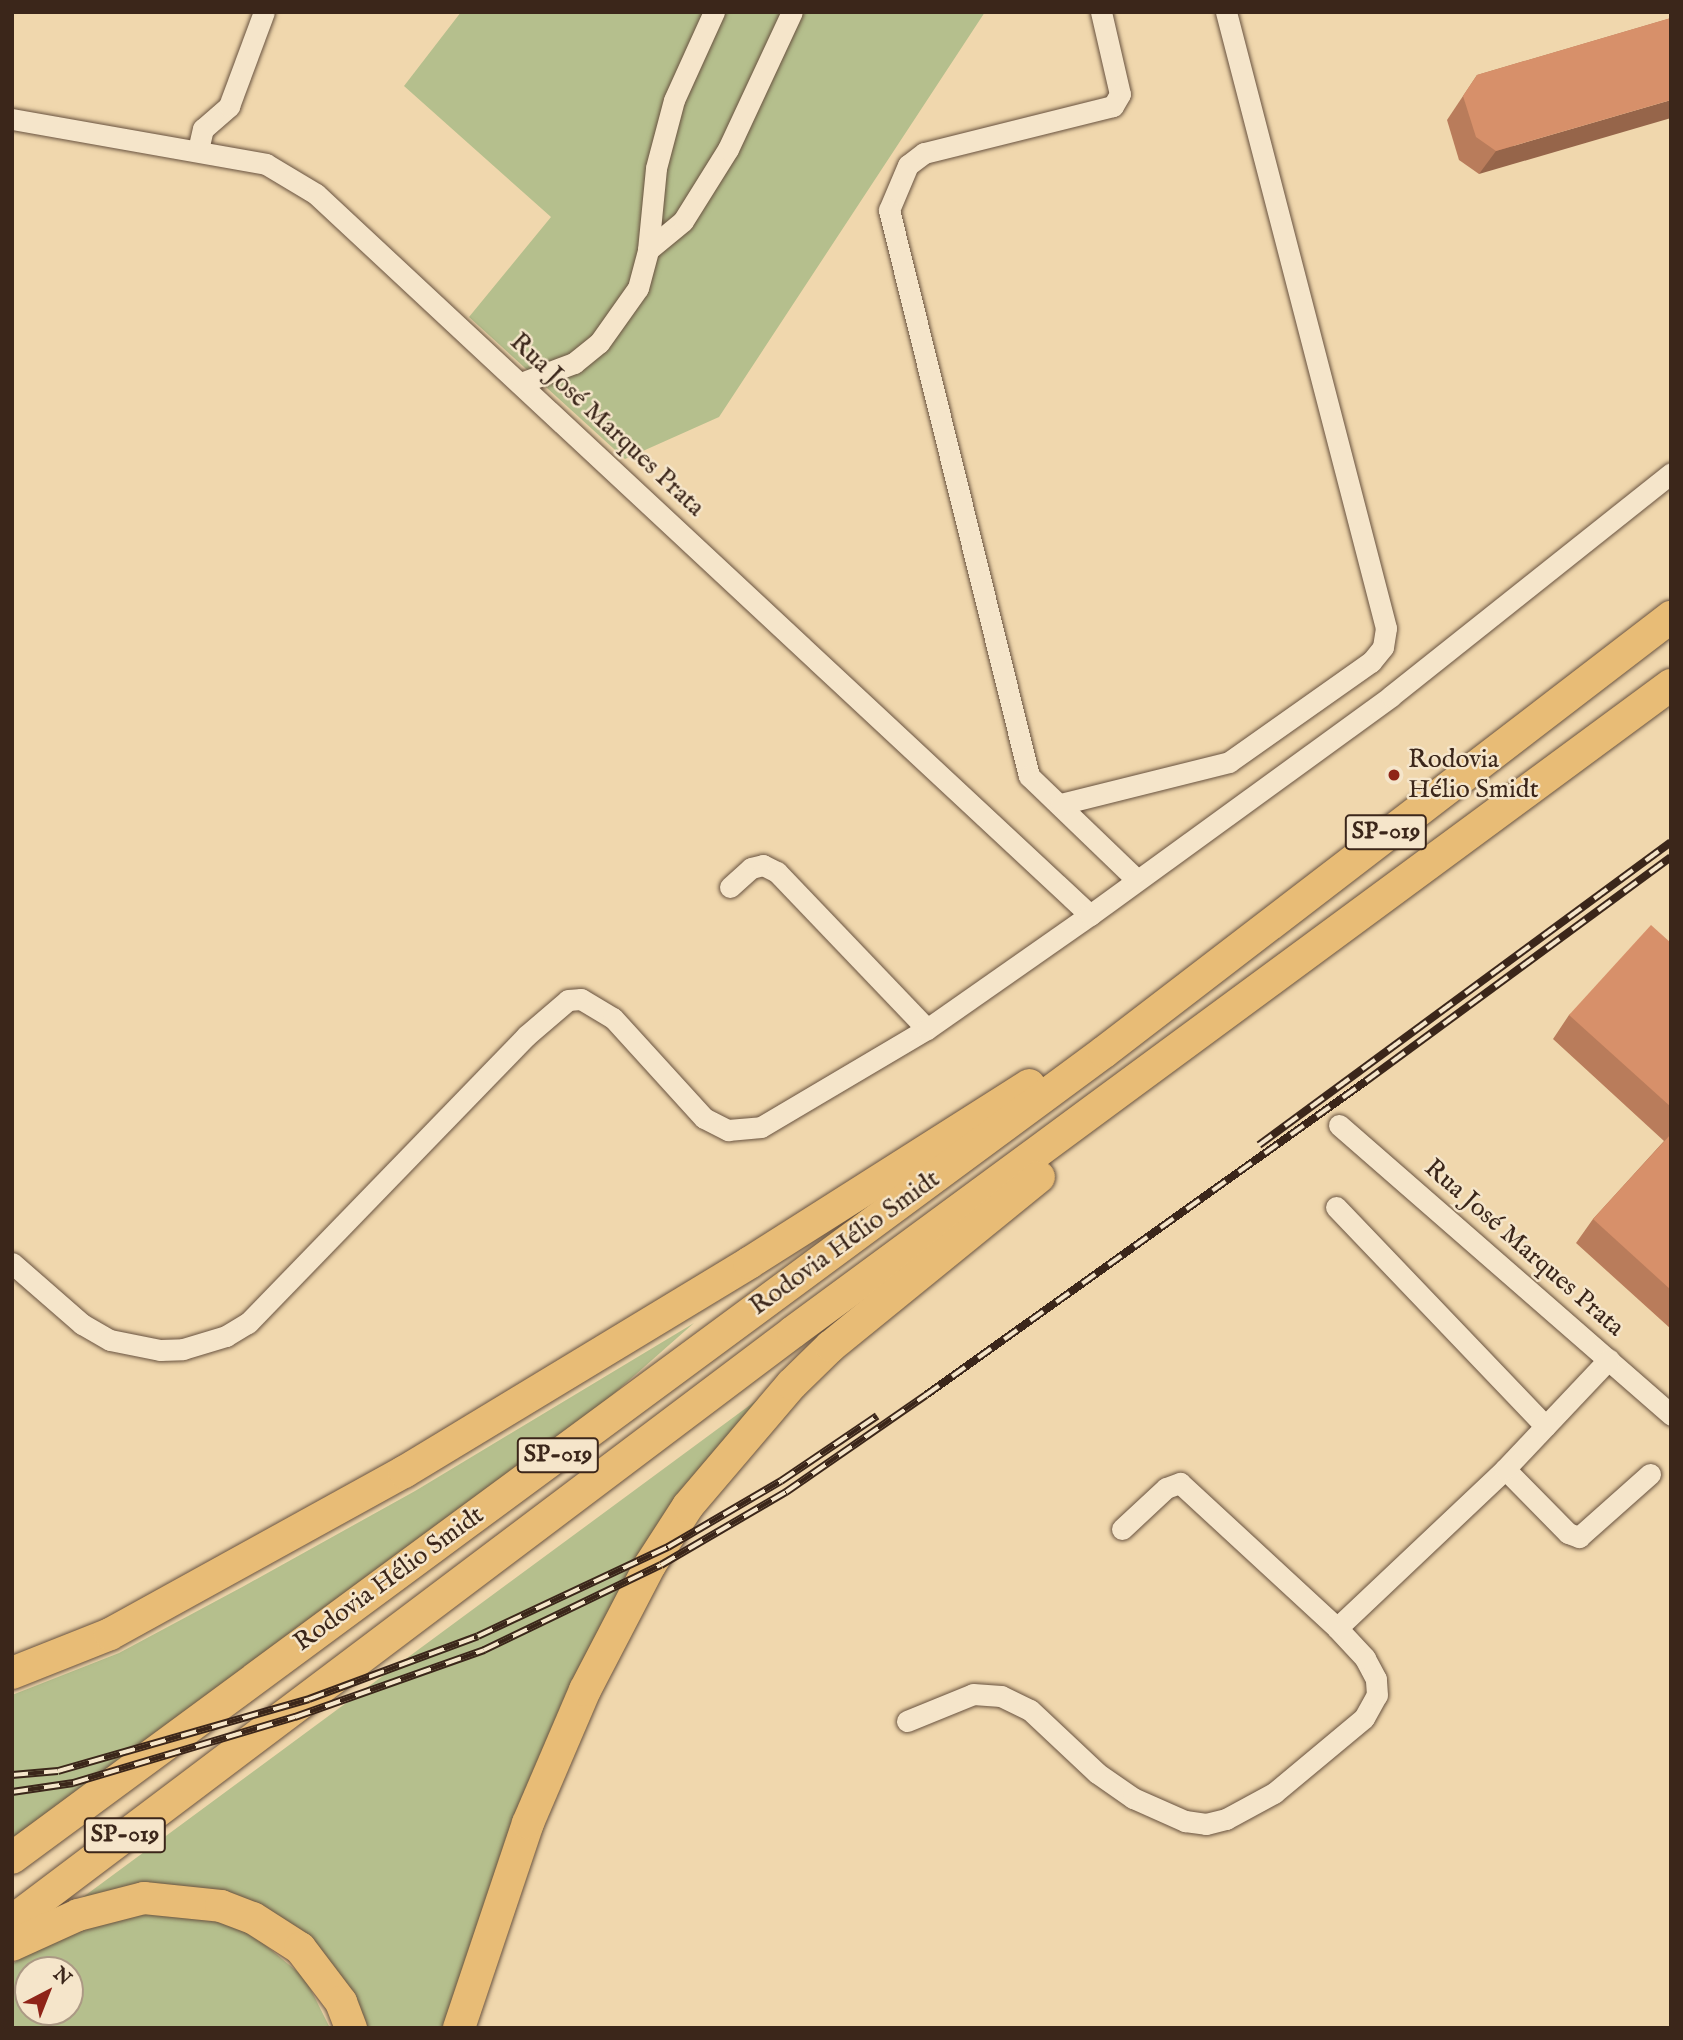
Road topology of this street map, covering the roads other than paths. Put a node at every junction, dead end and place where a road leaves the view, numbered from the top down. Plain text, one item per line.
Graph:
1 (264, 12) edge
2 (714, 12) edge
3 (792, 12) edge
4 (1101, 12) edge
5 (1226, 12) edge
6 (12, 119) edge
7 (198, 150) junction
8 (648, 250) junction
9 (521, 383) junction
10 (1671, 473) edge
11 (1671, 617) edge
12 (1671, 685) edge
13 (1061, 804) junction
14 (1136, 879) junction
15 (730, 887) dead end
16 (1090, 915) junction
17 (927, 1029) junction
18 (1104, 1052) junction
19 (1136, 1083) junction
20 (1339, 1125) dead end
21 (1336, 1207) dead end
22 (12, 1263) edge
23 (1609, 1359) junction
24 (1671, 1415) edge
25 (1545, 1426) junction
26 (1506, 1469) junction
27 (1650, 1474) dead end
28 (1122, 1528) dead end
29 (1336, 1628) junction
30 (12, 1673) edge
31 (907, 1721) dead end
32 (12, 1858) edge
33 (12, 1922) edge
34 (12, 1945) edge
35 (351, 2028) edge
36 (458, 2028) edge

1 - 7 lane
2 - 8 lane
3 - 8 lane
4 - 13 lane
5 - 13 lane
6 - 7 lane, Rua José Marques Prata
7 - 9 lane, Rua José Marques Prata
8 - 9 lane
9 - 16 lane, Rua José Marques Prata
10 - 14 lane
11 - 18 highway, Rodovia Hélio Smidt / SP-019
12 - 19 highway, Rodovia Hélio Smidt / SP-019
13 - 14 lane
14 - 16 lane
15 - 17 lane
16 - 17 lane
17 - 22 lane
18 - 30 highway
18 - 32 highway, Rodovia Hélio Smidt / SP-019
19 - 33 highway, Rodovia Hélio Smidt / SP-019
19 - 36 highway
20 - 23 lane, Rua José Marques Prata
21 - 25 lane
23 - 24 lane, Rua José Marques Prata
23 - 25 lane
25 - 26 lane
26 - 27 lane
26 - 29 lane
28 - 29 lane
29 - 31 lane
34 - 35 highway

